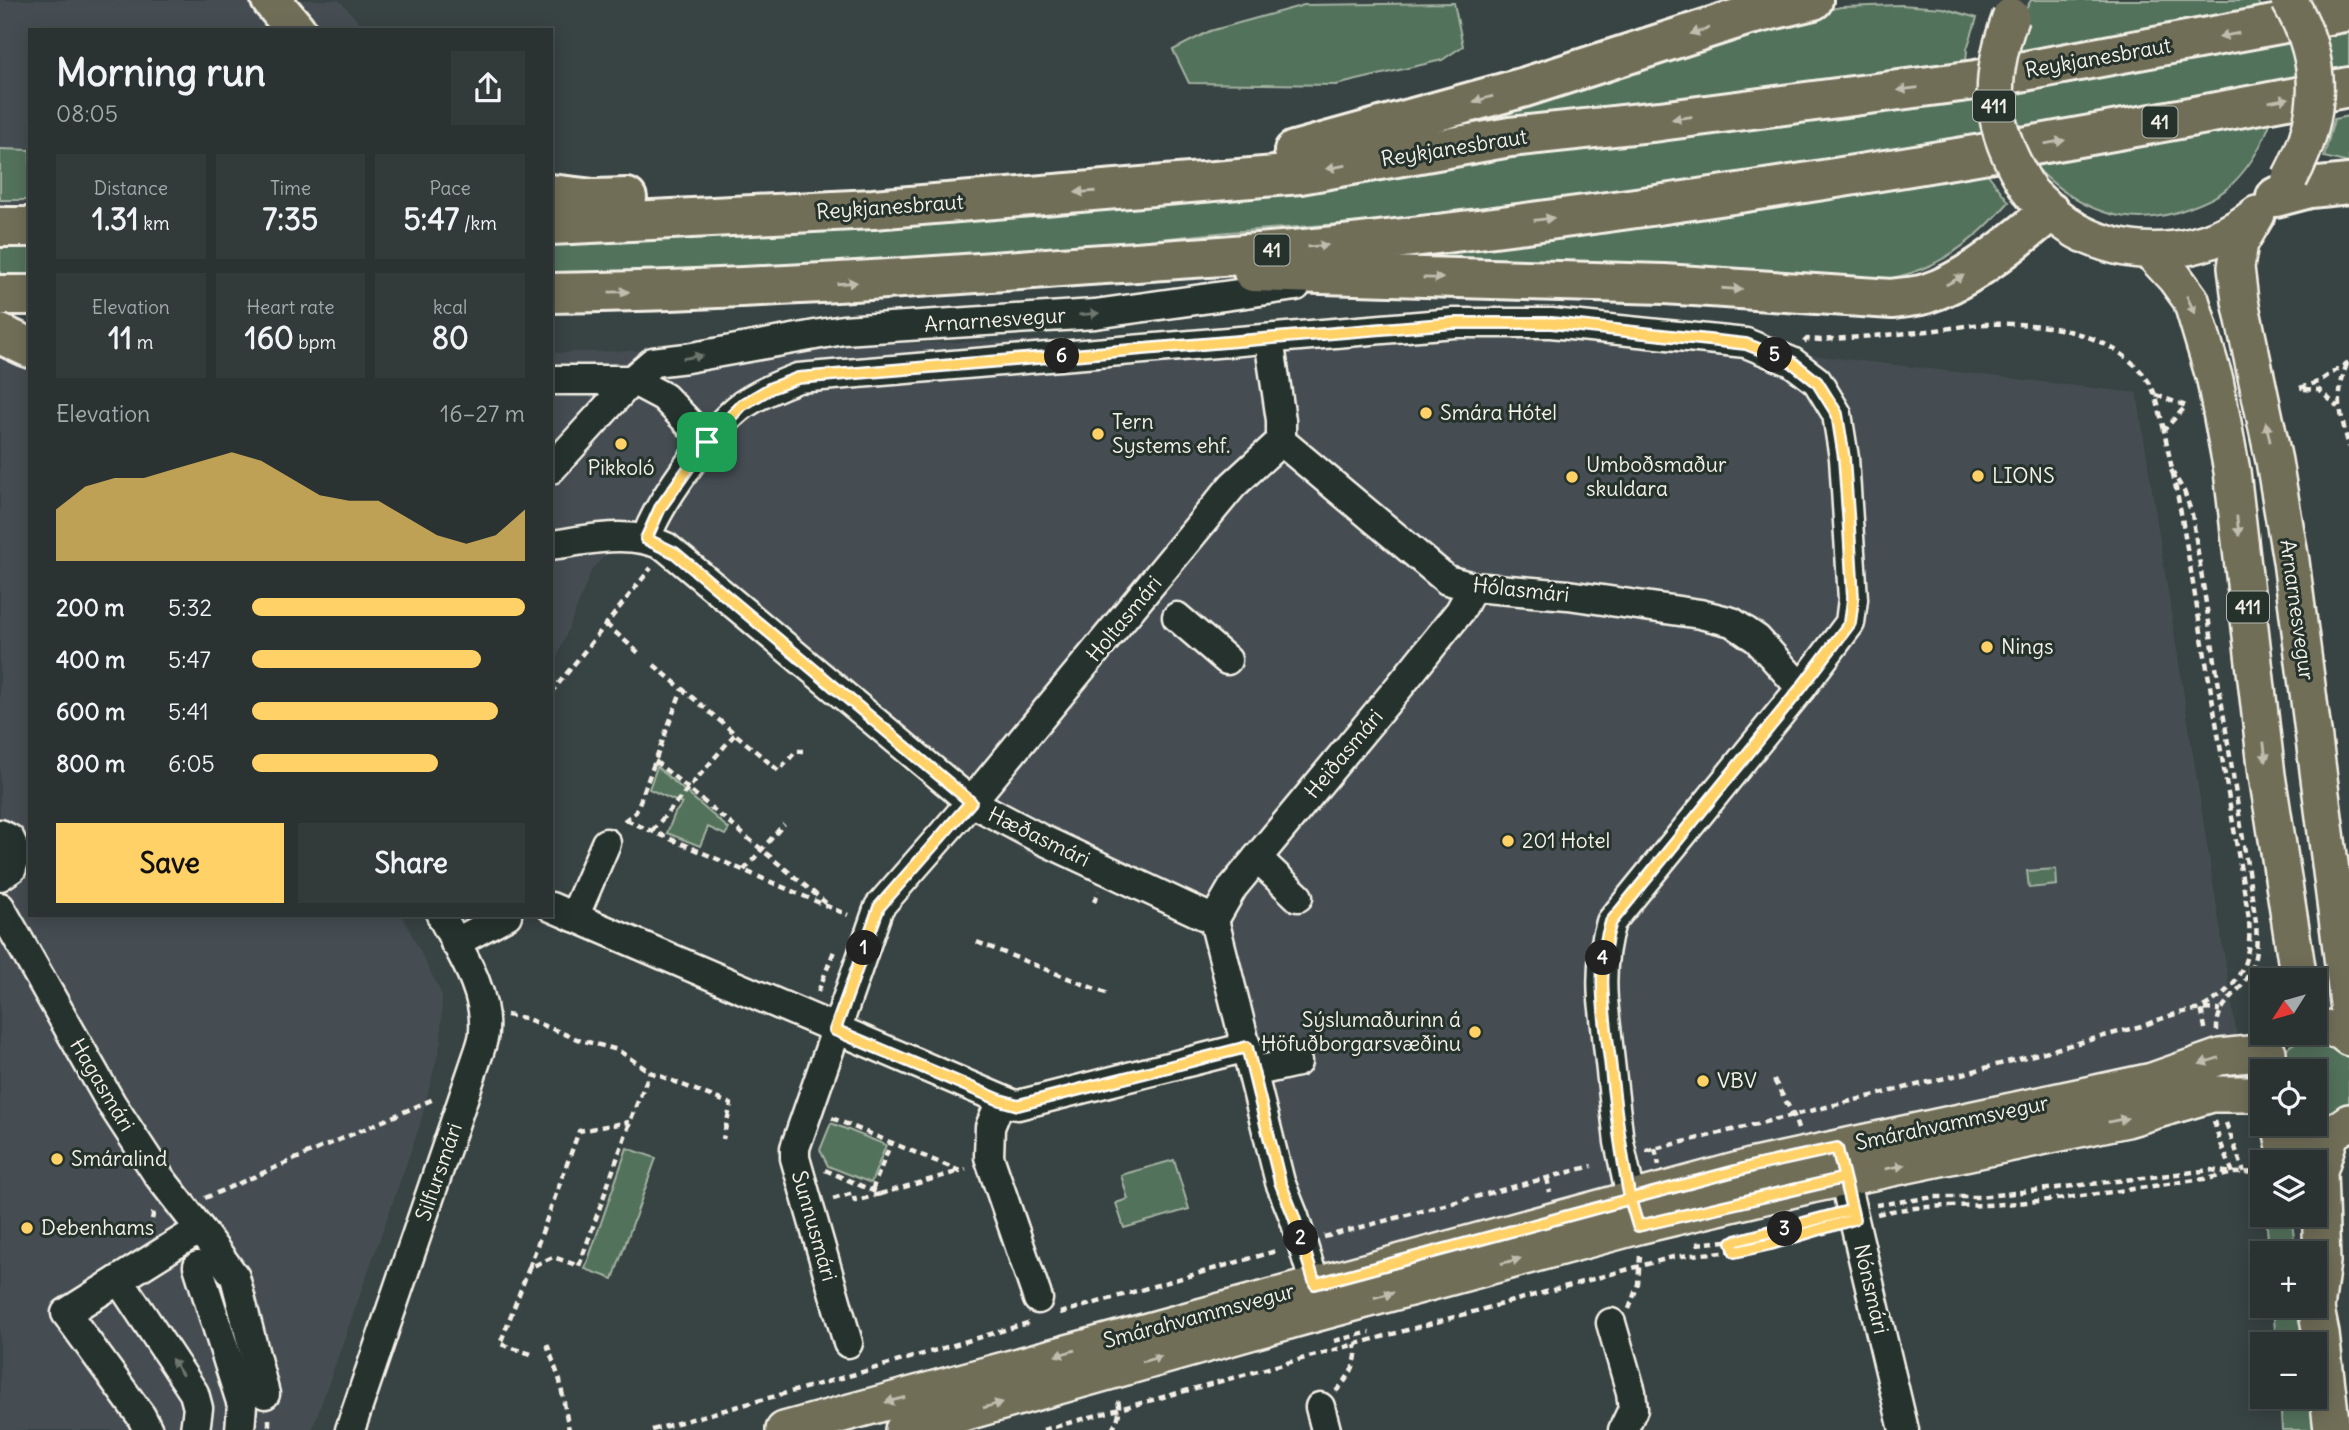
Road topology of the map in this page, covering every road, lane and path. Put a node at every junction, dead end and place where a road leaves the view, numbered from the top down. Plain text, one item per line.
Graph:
1 (271, 0) edge
2 (1813, 0) edge
3 (2289, 0) edge
4 (2017, 8) edge
5 (2349, 11) edge
6 (294, 28) edge
7 (2349, 87) edge
8 (2349, 184) edge
9 (1135, 188) junction
10 (553, 194) edge
11 (2274, 197) junction
12 (2040, 201) junction
13 (786, 214) junction
14 (553, 225) edge
15 (0, 227) edge
16 (28, 227) edge
17 (2150, 251) junction
18 (1083, 265) junction
19 (1364, 277) junction
20 (553, 293) edge
21 (0, 295) edge
22 (28, 295) edge
23 (0, 334) edge
24 (1269, 339) junction
25 (28, 347) edge
26 (1784, 359) junction
27 (2348, 363) edge
28 (632, 380) junction
29 (553, 383) edge
30 (2156, 395) junction
31 (2339, 408) junction
32 (2164, 430) junction
33 (1281, 441) junction
34 (707, 442) junction
35 (2349, 447) edge
36 (553, 467) edge
37 (2171, 470) junction
38 (553, 545) edge
39 (649, 552) junction
40 (1473, 587) junction
41 (1177, 617) dead end
42 (606, 624) junction
43 (641, 655) dead end
44 (1227, 660) dead end
45 (654, 665) dead end
46 (1801, 688) junction
47 (682, 689) junction
48 (553, 690) edge
49 (735, 734) junction
50 (803, 751) dead end
51 (655, 761) junction
52 (712, 761) junction
53 (719, 766) dead end
54 (688, 788) junction
55 (971, 802) junction
56 (626, 820) junction
57 (784, 824) dead end
58 (28, 826) edge
59 (652, 831) junction
60 (612, 834) joint
61 (762, 850) junction
62 (10, 854) edge
63 (1257, 858) junction
64 (744, 870) junction
65 (1298, 897) dead end
66 (832, 908) junction
67 (563, 913) edge
68 (848, 915) dead end
69 (6, 916) edge
70 (442, 917) edge
71 (503, 917) edge
72 (1214, 920) junction
73 (977, 942) dead end
74 (456, 943) junction
75 (2297, 968) edge
76 (1108, 994) dead end
77 (2202, 1008) junction
78 (2220, 1010) junction
79 (2349, 1011) edge
80 (525, 1018) dead end
81 (2328, 1029) edge
82 (835, 1030) junction
83 (2349, 1038) edge
84 (2219, 1041) dead end
85 (2208, 1042) dead end
86 (2266, 1045) edge
87 (1250, 1059) junction
88 (1297, 1062) dead end
89 (650, 1072) junction
90 (1774, 1080) dead end
91 (2250, 1095) edge
92 (436, 1098) dead end
93 (1000, 1100) junction
94 (827, 1116) dead end
95 (1794, 1116) junction
96 (2214, 1116) dead end
97 (2225, 1119) dead end
98 (630, 1122) junction
99 (2341, 1126) edge
100 (723, 1139) dead end
101 (891, 1143) junction
102 (1638, 1153) dead end
103 (991, 1161) junction
104 (1592, 1166) dead end
105 (822, 1170) dead end
106 (960, 1171) junction
107 (2244, 1172) junction
108 (2250, 1172) edge
109 (2233, 1173) junction
110 (1547, 1178) junction
111 (1512, 1187) junction
112 (1847, 1189) junction
113 (872, 1190) junction
114 (1550, 1192) dead end
115 (880, 1194) junction
116 (1514, 1194) dead end
117 (830, 1199) dead end
118 (154, 1208) dead end
119 (1763, 1216) dead end
120 (192, 1218) junction
121 (1820, 1219) junction
122 (1822, 1229) junction
123 (1640, 1233) junction
124 (1730, 1234) dead end
125 (1768, 1234) junction
126 (1321, 1238) dead end
127 (2321, 1241) edge
128 (1732, 1242) junction
129 (1693, 1244) dead end
130 (1771, 1244) junction
131 (1679, 1246) dead end
132 (1276, 1251) dead end
133 (1735, 1252) junction
134 (163, 1253) junction
135 (1682, 1256) junction
136 (1627, 1260) dead end
137 (198, 1266) dead end
138 (1641, 1266) junction
139 (529, 1268) junction
140 (119, 1280) junction
141 (1314, 1309) junction
142 (1043, 1311) junction
143 (2318, 1318) edge
144 (1611, 1323) joint
145 (1379, 1329) dead end
146 (1353, 1337) junction
147 (848, 1343) dead end
148 (547, 1345) dead end
149 (1355, 1346) junction
150 (531, 1353) dead end
151 (265, 1394) dead end
152 (1105, 1402) dead end
153 (1120, 1409) junction
154 (1323, 1418) edge
155 (833, 1424) edge
156 (148, 1430) edge
157 (195, 1430) edge
158 (240, 1430) edge
159 (350, 1430) edge
160 (569, 1430) edge
161 (652, 1430) edge
162 (784, 1430) edge
163 (903, 1430) edge
164 (1043, 1430) edge
165 (1112, 1430) edge
166 (1623, 1430) edge
167 (1904, 1430) edge
168 (2332, 1430) edge

1 - 6 highway
2 -> 9 highway
3 - 11 main road, Arnarnesvegur / 411, bridge
4 - 12 main road, 411, bridge
5 -> 9 highway, Reykjanesbraut
18 -> 7 highway, 41
8 - 11 highway
9 -> 13 highway, Reykjanesbraut
10 - 13 highway
11 - 17 main road, 411
79 -> 11 main road, Arnarnesvegur / 411
12 - 17 main road, 411
19 -> 12 highway
13 - 14 highway, Reykjanesbraut
15 - 16 highway
17 -> 75 main road, 411
18 - 19 highway
20 -> 18 highway, 41
28 -> 19 street, Arnarnesvegur
21 - 22 highway
23 - 25 highway
24 - 26 street
24 - 33 street
24 - 34 street
26 - 30 path
26 - 46 street
27 - 31 path
27 - 31 path
28 - 29 street
28 - 34 street
28 - 36 street, Arnarnesvegur
30 - 32 path
30 - 32 path
31 - 35 path
32 - 37 path
33 - 40 street, Hólasmári
33 - 55 street, Holtasmári
34 - 39 street
37 - 77 path
37 - 78 path
38 - 39 street, Hæðasmári
39 - 42 path
39 - 55 street, Hæðasmári
40 - 46 street, Hólasmári
40 - 63 street, Heiðasmári
41 - 44 street
42 - 43 path
42 - 48 path
45 - 47 path
46 - 123 street
47 - 49 path
47 - 51 path
49 - 50 path
49 - 52 path
51 - 54 path
51 - 56 path
52 - 53 path
52 - 54 path
54 - 59 path
54 - 61 path
55 - 72 street, Hæðasmári
55 - 82 street, Sunnusmári
56 - 59 path
56 - 60 path
57 - 61 path
58 - 62 street, Hagasmári
59 - 64 path
60 - 67 street
61 - 64 path
61 - 66 path
62 - 69 street, Hagasmári
63 - 65 street
63 - 72 street, Heiðasmári
64 - 66 path
66 - 68 path
67 - 82 street
69 - 120 street, Hagasmári
70 - 74 street, Silfursmári
71 - 74 street
72 - 87 street
73 - 76 path
74 - 159 street, Silfursmári
77 - 78 path
77 - 85 path
77 - 95 path
78 - 84 path
80 - 89 path
81 - 83 main road
82 - 93 street
82 - 147 street, Sunnusmári
86 -> 112 main road, Smárahvammsvegur
87 - 88 street
87 - 93 street
87 - 141 street
89 - 98 path
89 - 100 path
90 - 95 path
112 -> 91 main road, Smárahvammsvegur
92 - 120 path
93 - 103 street
94 - 101 path
95 - 102 path
96 - 109 path
97 - 107 path
98 - 139 path
98 - 139 path
99 - 127 main road
101 - 106 path
101 - 113 path
103 - 106 path
103 - 142 street
104 - 110 path
105 - 113 path
106 - 115 path
107 - 108 path
107 - 109 path
109 - 112 path
109 - 112 path
110 - 111 path
110 - 114 path
111 - 116 path
111 - 126 path
112 - 121 path
112 - 122 path
112 - 123 main road, Smárahvammsvegur
112 - 167 street, Nónsmári
113 - 115 path
115 - 117 path
118 - 134 path
119 - 125 path
120 - 134 street
120 - 151 street, Hagasmári
121 - 122 path
121 - 125 path
122 - 130 path
123 - 136 path
123 - 138 path
123 - 141 main road, Smárahvammsvegur
124 - 128 path
125 - 128 path
125 - 130 path
128 - 129 path
128 - 133 path
130 - 133 path
131 - 135 path
132 - 142 path
133 - 135 path
134 - 140 street
135 - 138 path
137 - 158 street
138 - 144 path
138 - 149 path
139 - 150 path
140 - 156 street
157 -> 140 street
141 - 146 path
141 -> 155 main road, Smárahvammsvegur
163 -> 141 main road, Smárahvammsvegur
142 - 161 path
143 - 168 main road
144 - 166 street
145 - 146 path
146 - 149 path
148 - 160 path
149 - 153 path
149 - 154 path
152 - 153 path
153 - 164 path
153 - 165 path
155 - 162 main road, Smárahvammsvegur

